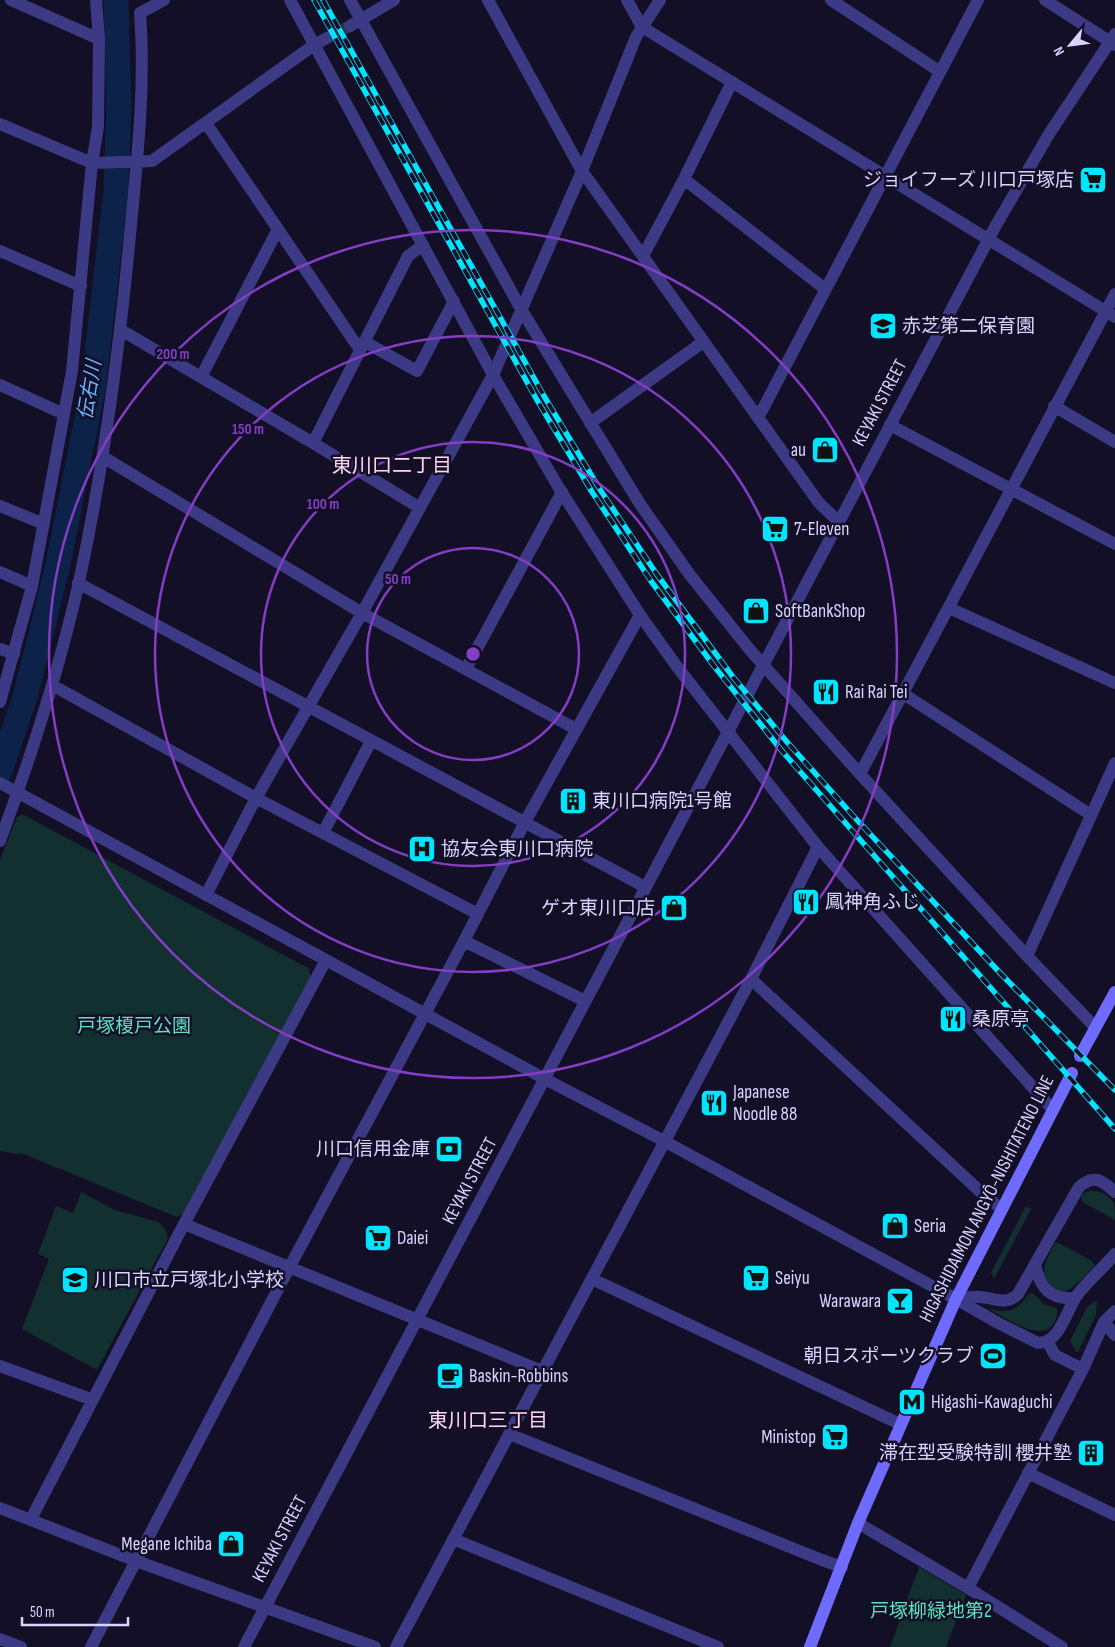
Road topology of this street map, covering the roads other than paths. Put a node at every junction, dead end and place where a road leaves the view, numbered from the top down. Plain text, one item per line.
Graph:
1 (11, 0) edge
2 (96, 0) edge
3 (164, 0) edge
4 (290, 0) edge
5 (350, 0) edge
6 (394, 0) edge
7 (488, 0) edge
8 (628, 0) edge
9 (660, 0) edge
10 (831, 0) edge
11 (978, 0) edge
12 (1045, 0) edge
13 (361, 19) junction
14 (350, 26) tunnel mouth
15 (642, 27) junction
16 (327, 38) tunnel mouth
17 (99, 39) junction
18 (1113, 40) edge
19 (314, 45) junction
20 (939, 71) junction
21 (732, 82) junction
22 (206, 123) junction
23 (0, 124) edge
24 (134, 162) junction
25 (97, 163) junction
26 (582, 170) junction
27 (886, 176) junction
28 (684, 179) junction
29 (278, 229) junction
30 (988, 239) junction
31 (423, 245) junction
32 (0, 251) edge
33 (643, 256) junction
34 (80, 286) junction
35 (826, 289) junction
36 (1115, 294) edge
37 (454, 301) junction
38 (521, 308) junction
39 (1110, 315) edge
40 (121, 330) junction
41 (702, 342) junction
42 (363, 346) junction
43 (493, 375) junction
44 (201, 377) junction
45 (0, 385) edge
46 (1054, 406) junction
47 (64, 414) junction
48 (758, 418) junction
49 (590, 423) junction
50 (890, 425) junction
51 (1115, 442) edge
52 (313, 443) junction
53 (103, 457) junction
54 (1010, 489) junction
55 (562, 492) junction
56 (0, 506) edge
57 (420, 508) junction
58 (838, 521) junction
59 (44, 524) junction
60 (1115, 544) edge
61 (0, 572) edge
62 (78, 583) junction
63 (32, 586) junction
64 (949, 608) junction
65 (362, 613) junction
66 (640, 615) junction
67 (0, 649) edge
68 (14, 654) junction
69 (764, 666) junction
70 (466, 669) junction
71 (1115, 683) edge
72 (52, 685) junction
73 (902, 693) junction
74 (0, 702) edge
75 (310, 706) junction
76 (576, 729) junction
77 (728, 732) junction
78 (371, 741) junction
79 (1115, 763) edge
80 (860, 774) junction
81 (0, 783) edge
82 (16, 792) junction
83 (256, 798) junction
84 (1091, 816) junction
85 (525, 822) junction
86 (323, 833) junction
87 (0, 842) edge
88 (818, 847) junction
89 (645, 887) junction
90 (206, 895) junction
91 (478, 914) junction
92 (464, 941) junction
93 (1027, 956) junction
94 (326, 960) junction
95 (751, 978) junction
96 (1115, 992) edge
97 (585, 1001) junction
98 (425, 1014) junction
99 (1095, 1027) junction
100 (1080, 1056) dead end
101 (1072, 1073) dead end
102 (544, 1079) junction
103 (1053, 1110) junction
104 (664, 1141) junction
105 (1115, 1192) edge
106 (1002, 1209) junction
107 (184, 1224) junction
108 (1115, 1254) edge
109 (1035, 1264) junction
110 (289, 1268) junction
111 (592, 1279) junction
112 (1075, 1298) junction
113 (956, 1300) junction
114 (1115, 1311) edge
115 (417, 1319) junction
116 (1104, 1322) junction
117 (1115, 1335) edge
118 (1047, 1341) junction
119 (0, 1366) edge
120 (1083, 1368) junction
121 (542, 1371) junction
122 (93, 1400) junction
123 (900, 1424) junction
124 (509, 1434) junction
125 (1028, 1473) junction
126 (0, 1508) edge
127 (1115, 1515) edge
128 (31, 1519) junction
129 (858, 1523) junction
130 (453, 1540) junction
131 (136, 1561) junction
132 (842, 1567) junction
133 (968, 1588) junction
134 (265, 1608) junction
135 (0, 1639) edge
136 (21, 1647) edge
137 (91, 1647) edge
138 (244, 1647) edge
139 (376, 1647) edge
140 (396, 1647) edge
141 (718, 1647) edge
142 (810, 1647) edge
143 (1062, 1647) edge

1 - 17 street
2 - 17 street
3 - 24 street
4 - 19 street
5 - 13 street
6 - 13 street
7 - 26 street
8 - 15 street
9 - 15 street
10 - 20 street
11 - 20 street
12 - 18 street
13 - 14 street
13 - 38 street
15 - 21 street
15 - 26 street
16 - 19 street
17 - 25 street
18 - 30 street, KEYAKI STREET
19 - 22 street
19 - 31 street
20 - 27 street
21 - 27 street
21 - 28 street
22 - 24 street
22 - 29 street
23 - 25 street
24 - 25 street
24 - 40 street
25 - 34 street
26 - 33 street
26 - 38 street
27 - 30 street
27 - 35 street
28 - 33 street
28 - 35 street
29 - 42 street
29 - 44 street
30 - 39 street
30 - 50 street, KEYAKI STREET
31 - 37 street
31 - 42 street
32 - 34 street
33 - 41 street
34 - 47 street
35 - 48 street
36 - 39 street
37 - 42 street
37 - 43 street
38 - 43 street
38 - 49 street
39 - 46 street
40 - 44 street
40 - 53 street
41 - 48 street
41 - 49 street
42 - 52 street
43 - 55 street
43 - 57 street
44 - 52 street
45 - 47 street
46 - 51 street
46 - 54 street
47 - 59 street
48 - 58 street
49 - 69 street
50 - 54 street
50 - 58 street, KEYAKI STREET
52 - 57 street
53 - 62 street
53 - 65 street
54 - 60 street
54 - 64 street
55 - 66 street
55 - 70 street
56 - 59 street
57 - 65 street
58 - 69 street, KEYAKI STREET
59 - 63 street
61 - 63 street
62 - 72 street
62 - 75 street
63 - 68 street
64 - 71 street
64 - 73 street
65 - 70 street
65 - 75 street
66 - 76 street
66 - 77 street
67 - 68 street
68 - 74 street
69 - 77 street, KEYAKI STREET
69 - 80 street
70 - 76 street
72 - 82 street
72 - 83 street
73 - 80 street
73 - 84 street
75 - 78 street
75 - 83 street
76 - 85 street
77 - 88 street
77 - 89 street, KEYAKI STREET
78 - 85 street
78 - 86 street
79 - 84 street
80 - 93 street
81 - 82 street
82 - 87 street
82 - 90 street
83 - 86 street
83 - 90 street
84 - 93 street
85 - 89 street
85 - 91 street
86 - 91 street
88 - 95 street
88 - 103 street
89 - 97 street, KEYAKI STREET
90 - 94 street
91 - 92 street
92 - 97 street
92 - 98 street
93 - 99 street
94 - 98 street
94 - 107 street
95 - 104 street
95 - 106 street
96 - 99 main road
97 - 102 street, KEYAKI STREET
98 - 102 street
98 - 110 street
99 - 100 main road
101 - 103 main road, HIGASHIDAIMON ANGYŌ-NISHITATENO LINE
102 - 104 street
102 - 115 street, KEYAKI STREET
103 - 106 main road, HIGASHIDAIMON ANGYŌ-NISHITATENO LINE
104 - 111 street
104 - 113 street
105 - 109 street
106 - 113 main road, HIGASHIDAIMON ANGYŌ-NISHITATENO LINE
107 - 110 street
107 - 122 street
108 - 112 street
109 - 112 street
109 - 113 street
110 - 115 street
110 - 131 street
111 - 121 street
111 - 123 street
112 - 118 street
113 - 118 street
113 - 123 main road, HIGASHIDAIMON ANGYŌ-NISHITATENO LINE
114 - 116 street
115 - 121 street
115 - 134 street, KEYAKI STREET
116 - 117 street
116 - 120 street
118 - 120 street
119 - 122 street
120 - 125 street
121 - 124 street
122 - 128 street
123 - 129 main road, HIGASHIDAIMON ANGYŌ-NISHITATENO LINE
124 - 130 street
124 - 132 street
125 - 127 street
125 - 133 street
126 - 128 street
128 - 131 street
129 - 132 main road, HIGASHIDAIMON ANGYŌ-NISHITATENO LINE
129 - 133 street
130 - 140 street
130 - 141 street
131 - 134 street
131 - 137 street
132 - 142 main road, HIGASHIDAIMON ANGYŌ-NISHITATENO LINE
133 - 143 street
134 - 138 street, KEYAKI STREET
134 - 139 street
135 - 136 street

